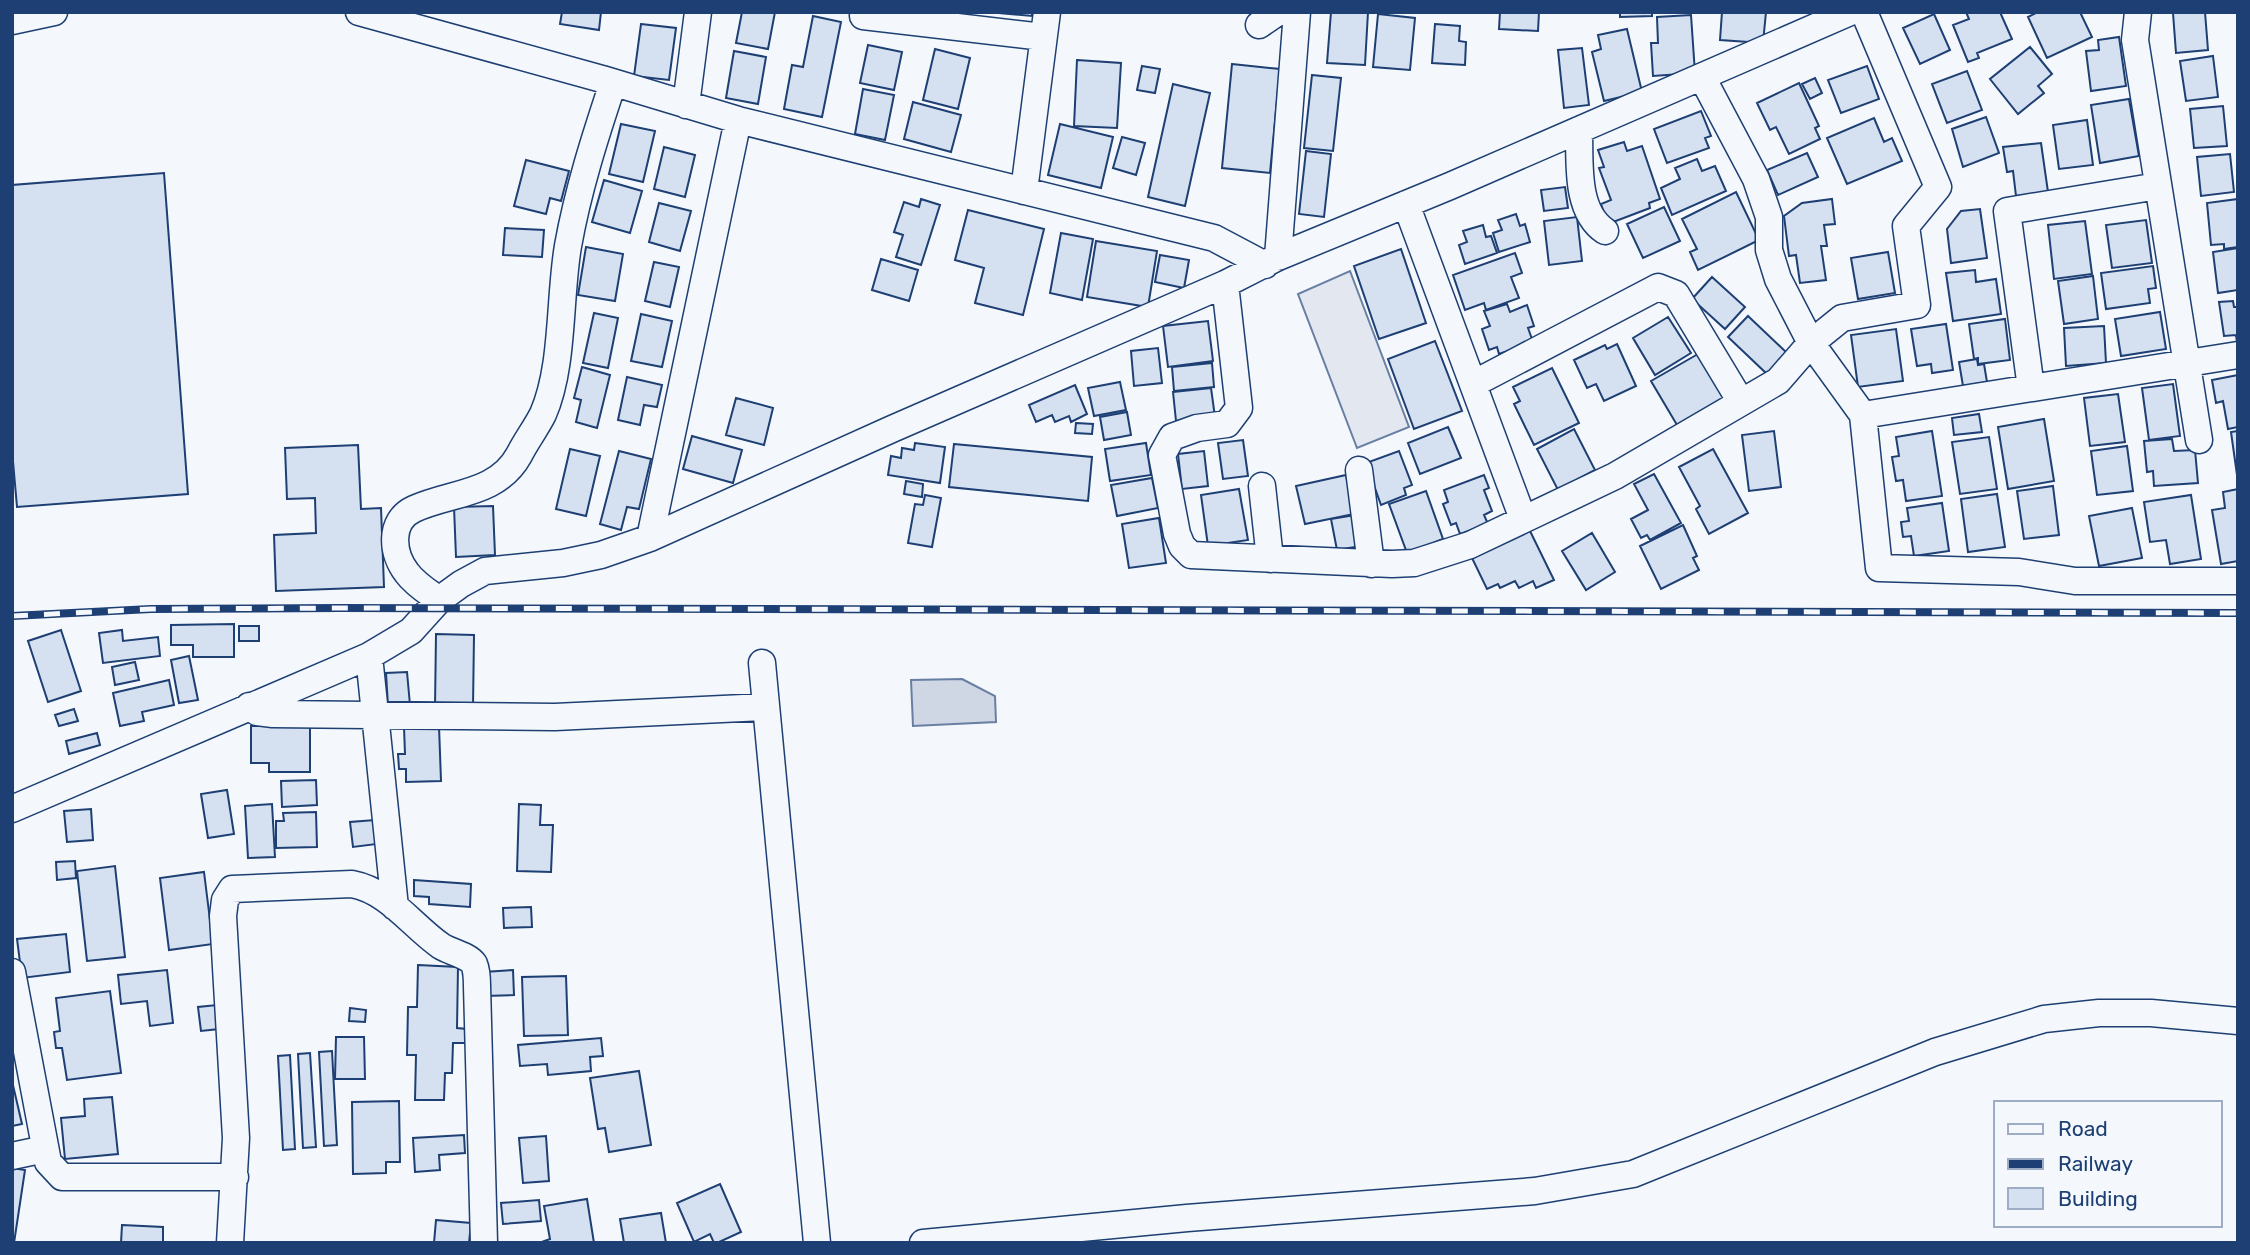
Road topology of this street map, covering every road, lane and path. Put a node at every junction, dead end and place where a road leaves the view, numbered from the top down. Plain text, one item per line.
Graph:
1 (54, 12) edge
2 (359, 12) edge
3 (698, 12) edge
4 (1297, 12) edge
5 (1850, 12) edge
6 (1864, 12) edge
7 (2138, 12) edge
8 (863, 16) dead end
9 (12, 21) edge
10 (1045, 25) edge
11 (1702, 77) junction
12 (613, 83) junction
13 (686, 105) junction
14 (738, 120) junction
15 (1579, 130) junction
16 (2158, 186) junction
17 (1024, 191) junction
18 (1406, 204) junction
19 (1605, 231) dead end
20 (1272, 261) junction
21 (1225, 284) junction
22 (1811, 343) junction
23 (2238, 355) edge
24 (2188, 363) junction
25 (1474, 384) junction
26 (2031, 388) junction
27 (1741, 402) junction
28 (1863, 415) junction
29 (2199, 440) dead end
30 (1359, 470) dead end
31 (1262, 486) dead end
32 (1523, 519) junction
33 (650, 538) junction
34 (1270, 559) junction
35 (1371, 564) junction
36 (2238, 581) edge
37 (439, 600) junction
38 (369, 656) junction
39 (762, 663) dead end
40 (249, 706) junction
41 (766, 707) junction
42 (376, 716) junction
43 (12, 809) edge
44 (395, 907) junction
45 (12, 972) edge
46 (2238, 1021) edge
47 (46, 1149) junction
48 (12, 1156) edge
49 (235, 1177) junction
50 (230, 1243) edge
51 (484, 1243) edge
52 (817, 1243) edge
53 (923, 1243) edge

1 - 9 street
2 - 12 street
3 - 13 street
4 - 20 street
5 - 11 street
6 - 22 street
7 - 16 street
8 - 10 street
10 - 17 street
11 - 15 street
11 - 22 street
12 - 13 street
12 - 37 street
13 - 14 street
14 - 17 street
14 - 33 street
15 - 18 street
15 - 19 street
16 - 24 street
16 - 26 street
17 - 20 street
18 - 20 street
18 - 25 street
20 - 21 street
21 - 33 street
21 - 34 street
22 - 27 street
22 - 28 street
23 - 24 street
24 - 26 street
24 - 29 street
25 - 27 street
25 - 32 street
26 - 28 street
27 - 32 street
28 - 36 street
30 - 35 street
31 - 34 street
32 - 35 street
33 - 37 street
34 - 35 street
37 - 38 street
38 - 40 street
38 - 42 street
39 - 41 street
40 - 42 street
40 - 43 street
41 - 42 street
41 - 52 street
42 - 44 street
44 - 49 street
44 - 51 street
45 - 47 street
46 - 53 street
47 - 48 street
47 - 49 street
49 - 50 street

